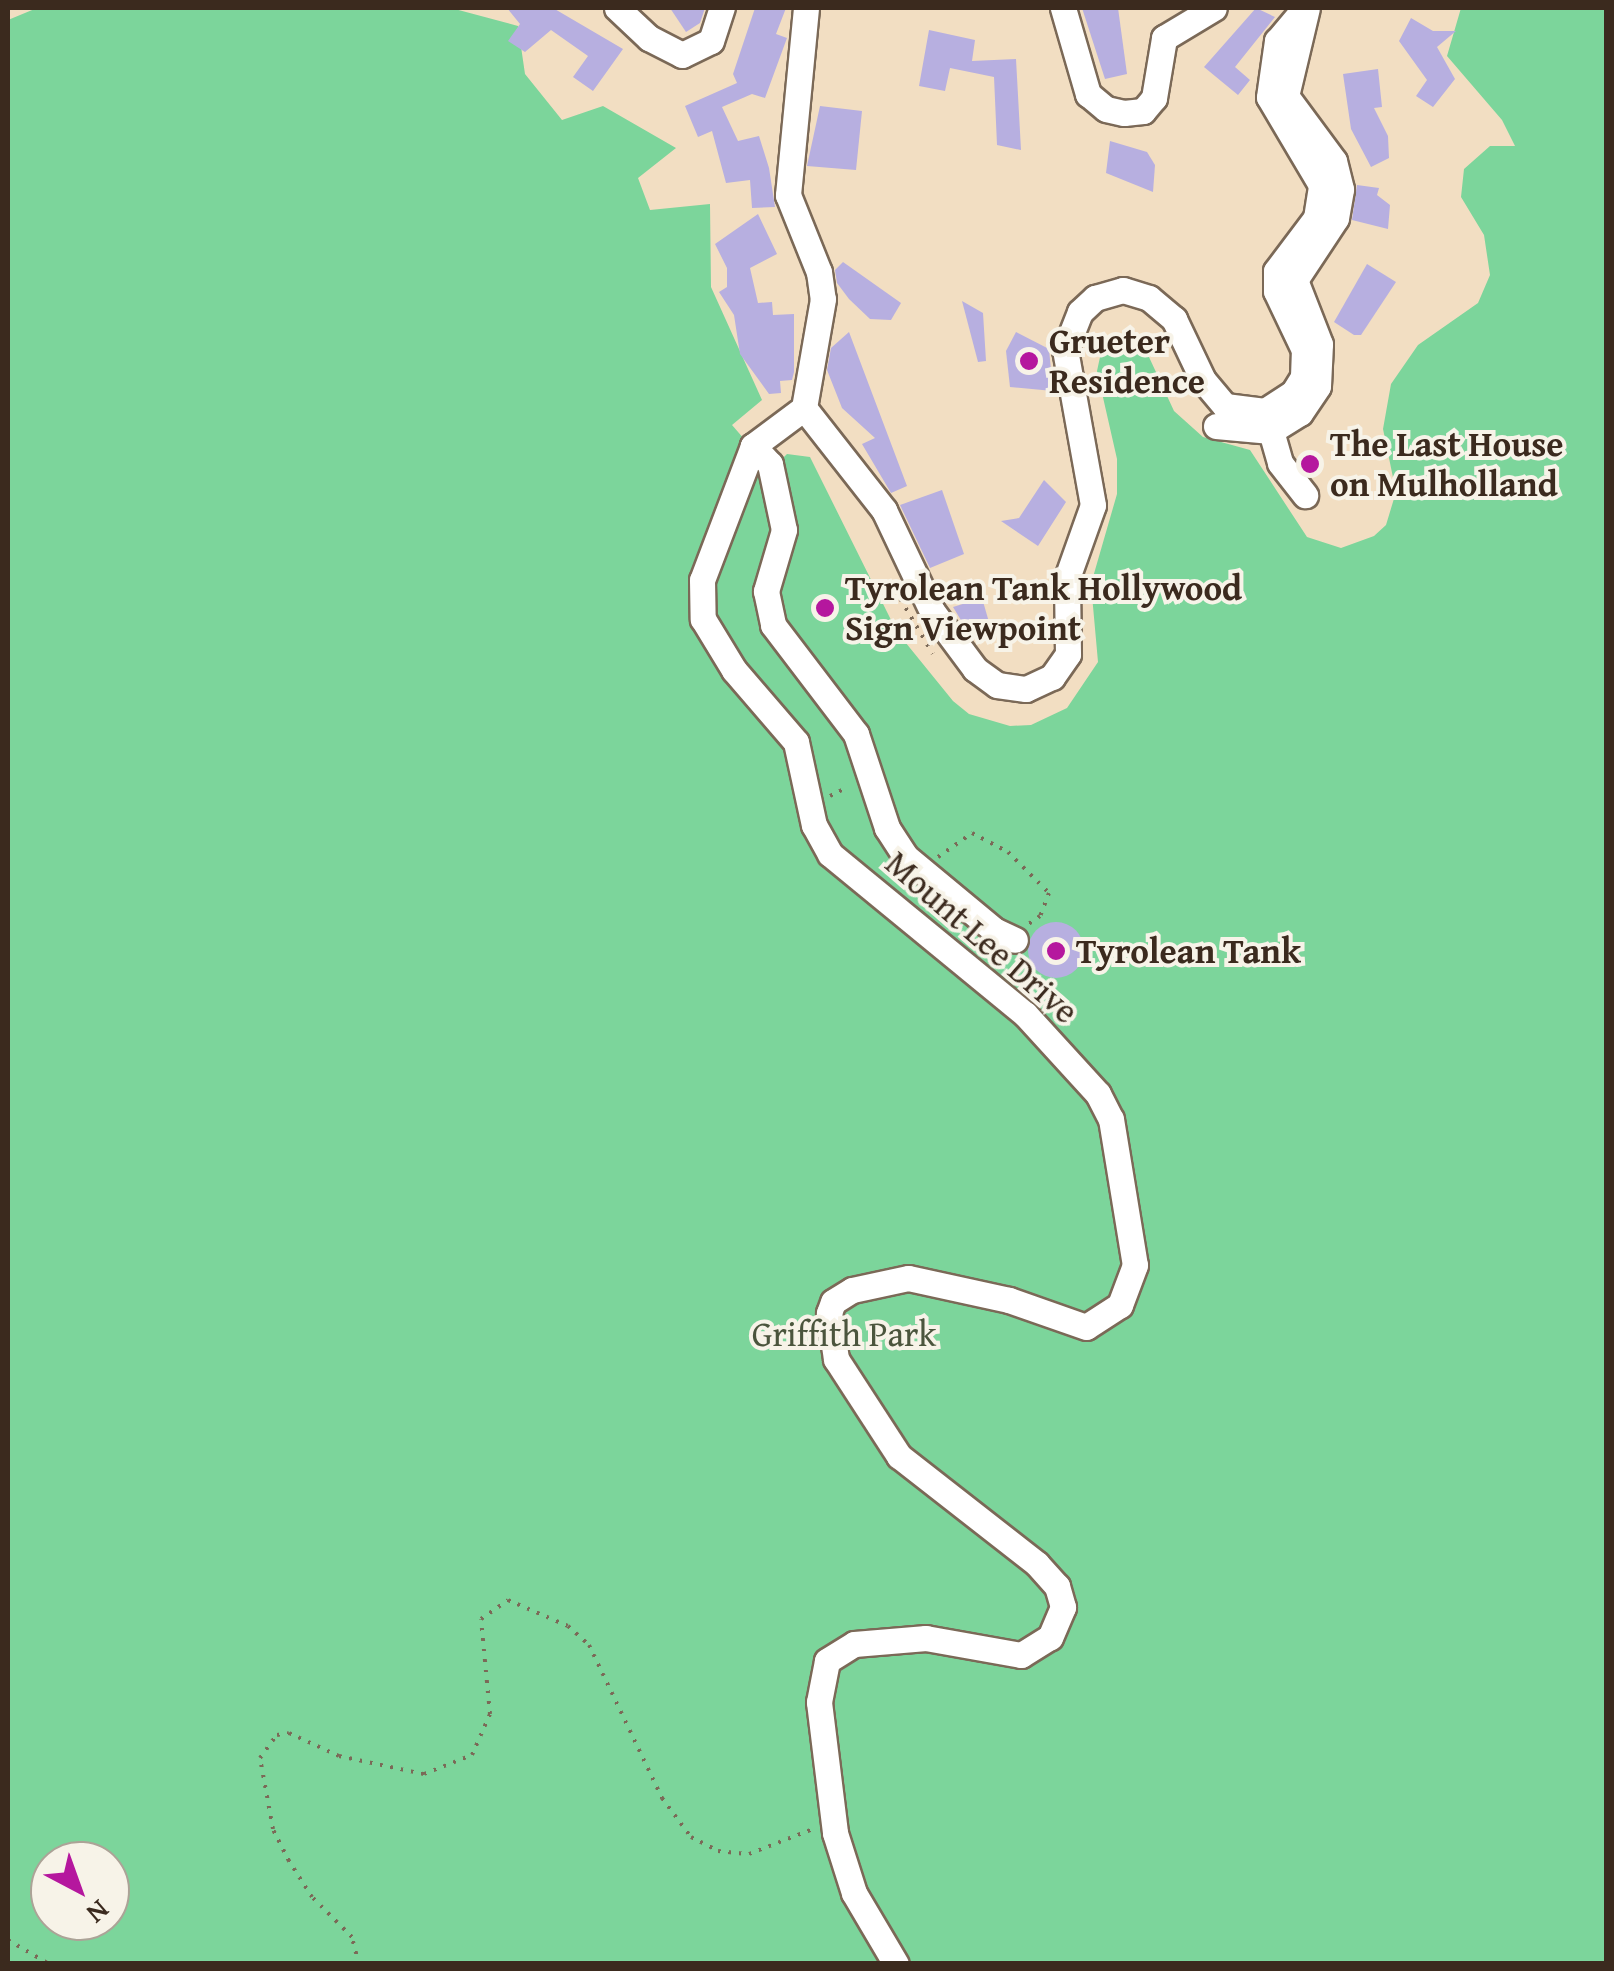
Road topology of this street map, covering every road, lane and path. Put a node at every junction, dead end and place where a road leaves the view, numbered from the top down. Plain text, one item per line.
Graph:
1 (616, 8) edge
2 (722, 8) edge
3 (806, 8) edge
4 (1063, 8) edge
5 (1214, 8) edge
6 (1306, 8) edge
7 (804, 408) junction
8 (1216, 426) dead end
9 (1271, 431) junction
10 (753, 446) junction
11 (1306, 495) dead end
12 (892, 574) dead end
13 (941, 663) dead end
14 (851, 777) dead end
15 (812, 812) junction
16 (935, 858) dead end
17 (1015, 940) joint
18 (832, 1819) junction
19 (8, 1940) edge
20 (49, 1964) edge
21 (359, 1964) edge
22 (896, 1964) edge

1 - 2 street
3 - 7 street
4 - 5 street
6 - 7 street
6 - 9 street
7 - 10 street
8 - 9 street
9 - 11 street
10 - 15 street, Mount Lee Drive
10 - 17 street
12 - 13 path
14 - 15 path
15 - 18 street, Mount Lee Drive
16 - 17 path
18 - 21 path
18 - 22 street, Mount Lee Drive
19 - 20 path

